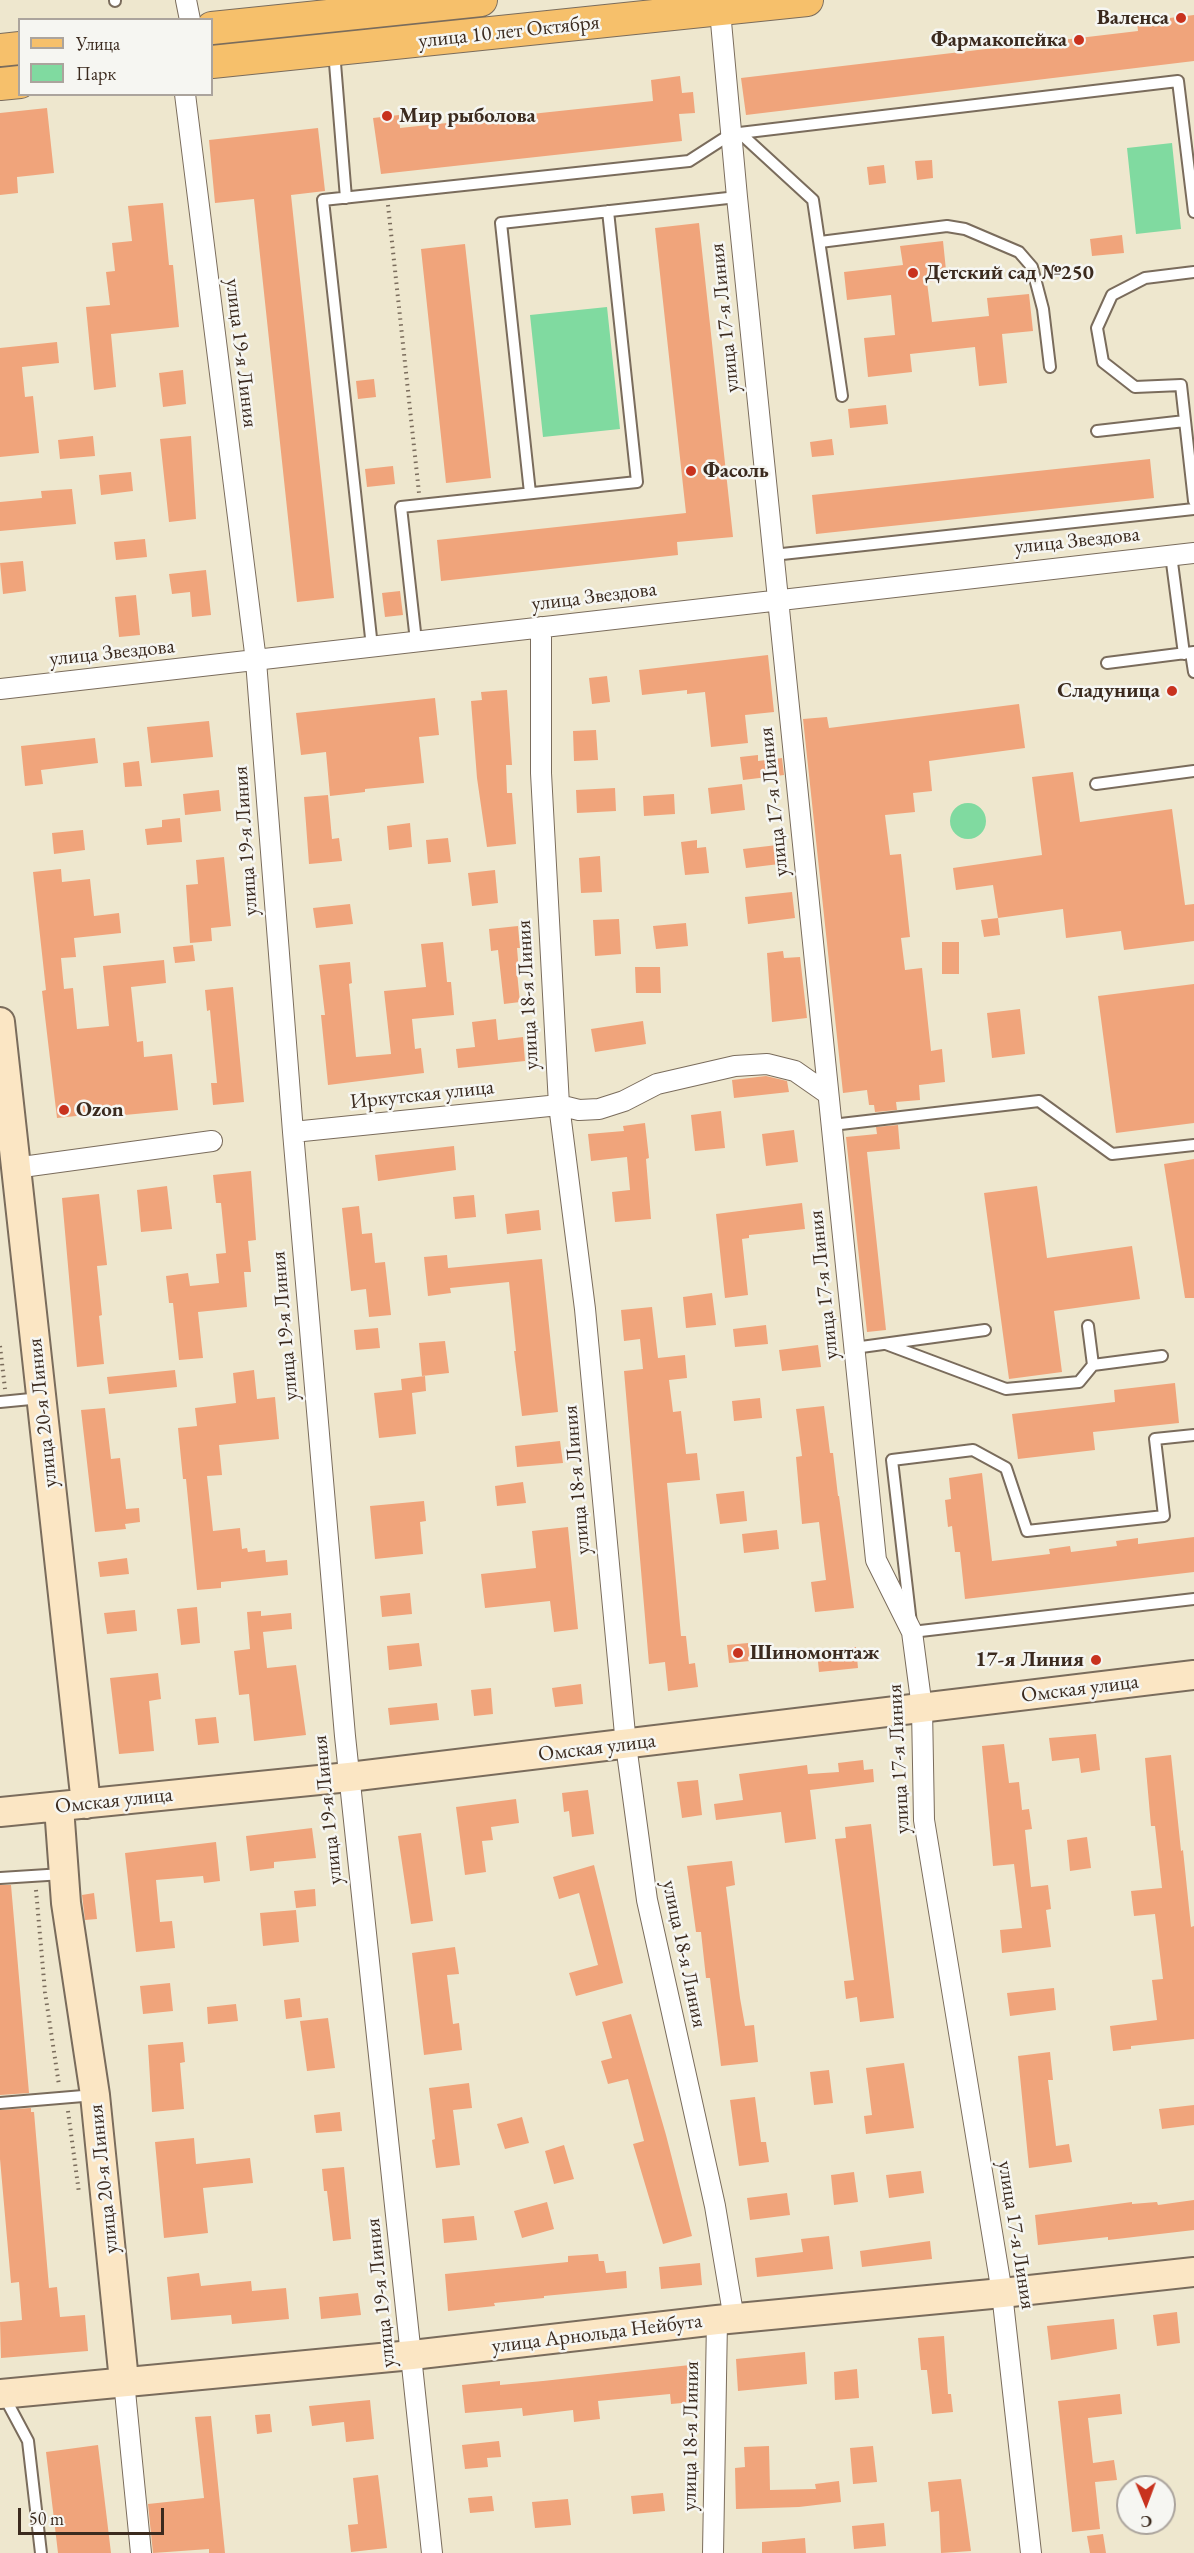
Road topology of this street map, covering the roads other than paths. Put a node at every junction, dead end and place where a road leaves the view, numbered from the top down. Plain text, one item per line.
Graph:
1 (186, 0) edge
2 (807, 0) edge
3 (470, 1) edge
4 (719, 5) edge
5 (190, 18) edge
6 (213, 28) edge
7 (18, 48) edge
8 (0, 50) edge
9 (334, 50) junction
10 (213, 62) edge
11 (18, 82) edge
12 (0, 84) edge
13 (185, 96) edge
14 (735, 133) junction
15 (737, 197) junction
16 (346, 198) junction
17 (608, 211) junction
18 (1194, 212) edge
19 (820, 242) junction
20 (1194, 272) edge
21 (1050, 367) dead end
22 (842, 396) dead end
23 (1185, 421) junction
24 (1098, 431) dead end
25 (530, 493) junction
26 (1194, 501) edge
27 (1194, 509) edge
28 (1194, 553) edge
29 (773, 555) junction
30 (1172, 555) junction
31 (777, 600) junction
32 (541, 627) junction
33 (416, 641) junction
34 (372, 647) junction
35 (1190, 653) edge
36 (256, 661) junction
37 (1107, 663) dead end
38 (1194, 672) edge
39 (0, 689) edge
40 (1194, 771) edge
41 (1096, 784) dead end
42 (0, 1022) edge
43 (828, 1094) junction
44 (559, 1105) junction
45 (832, 1125) junction
46 (6, 1130) edge
47 (293, 1132) junction
48 (212, 1141) dead end
49 (1194, 1145) edge
50 (15, 1168) junction
51 (1088, 1326) dead end
52 (985, 1330) dead end
53 (886, 1344) junction
54 (854, 1348) junction
55 (1162, 1356) dead end
56 (1093, 1365) junction
57 (41, 1398) junction
58 (4, 1402) edge
59 (1194, 1435) edge
60 (1194, 1599) edge
61 (912, 1632) junction
62 (1194, 1675) edge
63 (922, 1708) junction
64 (626, 1745) junction
65 (349, 1777) junction
66 (73, 1806) junction
67 (0, 1812) edge
68 (51, 1874) junction
69 (0, 1878) edge
70 (95, 2095) junction
71 (0, 2103) edge
72 (1194, 2272) edge
73 (1002, 2294) junction
74 (725, 2319) junction
75 (412, 2355) junction
76 (124, 2381) junction
77 (1, 2393) edge
78 (41, 2553) edge
79 (141, 2553) edge
80 (432, 2553) edge
81 (713, 2553) edge
82 (1032, 2553) edge

1 - 5 street
2 - 4 main road, улица 10 лет Октября
3 - 6 main road, улица 10 лет Октября
4 - 9 main road, улица 10 лет Октября
4 - 14 street, улица 17-я Линия
7 - 8 main road
9 - 10 main road, улица 10 лет Октября
9 - 16 lane
11 - 12 main road
13 - 36 street, улица 19-я Линия
14 - 15 street, улица 17-я Линия
14 - 16 lane
14 - 18 lane
14 - 19 lane
15 - 17 lane
15 - 29 street, улица 17-я Линия
16 - 34 lane
17 - 25 lane
17 - 25 lane
19 - 21 lane
19 - 22 lane
20 - 23 lane
23 - 24 lane
23 - 26 lane
25 - 33 lane
27 - 29 lane
28 - 30 street, улица Звездова
29 - 31 street, улица 17-я Линия
30 - 31 street, улица Звездова
30 - 35 lane
31 - 32 street, улица Звездова
31 - 43 street, улица 17-я Линия
32 - 33 street, улица Звездова
32 - 44 street, улица 18-я Линия
33 - 34 street, улица Звездова
34 - 36 street, улица Звездова
35 - 37 lane
35 - 38 lane
36 - 39 street, улица Звездова
36 - 47 street, улица 19-я Линия
40 - 41 lane
42 - 46 main road, улица 20-я Линия
43 - 44 street, Иркутская улица
43 - 45 street, улица 17-я Линия
44 - 47 street, Иркутская улица
44 - 64 street, улица 18-я Линия
45 - 49 lane
45 - 54 street, улица 17-я Линия
46 - 50 main road, улица 20-я Линия
47 - 65 street, улица 19-я Линия
48 - 50 street
50 - 57 main road, улица 20-я Линия
51 - 56 lane
52 - 53 lane
53 - 54 lane
53 - 56 lane
54 - 61 street, улица 17-я Линия
55 - 56 lane
57 - 58 lane
57 - 66 main road, улица 20-я Линия
59 - 61 lane
60 - 61 lane
61 - 63 street, улица 17-я Линия
62 - 63 main road, Омская улица
63 - 64 main road, Омская улица
63 - 73 street, улица 17-я Линия
64 - 65 main road, Омская улица
64 - 74 street, улица 18-я Линия
65 - 66 main road, Омская улица
65 - 75 street, улица 19-я Линия
66 - 67 main road, Омская улица
66 - 68 main road, улица 20-я Линия
68 - 69 lane
68 - 70 main road, улица 20-я Линия
70 - 71 lane
70 - 76 main road, улица 20-я Линия
72 - 73 main road, улица Арнольда Нейбута
73 - 74 main road, улица Арнольда Нейбута
73 - 82 street, улица 17-я Линия
74 - 75 main road, улица Арнольда Нейбута
74 - 81 street, улица 18-я Линия
75 - 76 main road, улица Арнольда Нейбута
75 - 80 street, улица 19-я Линия
76 - 77 main road, улица Арнольда Нейбута
76 - 79 street, улица 20-я Линия
77 - 78 lane

